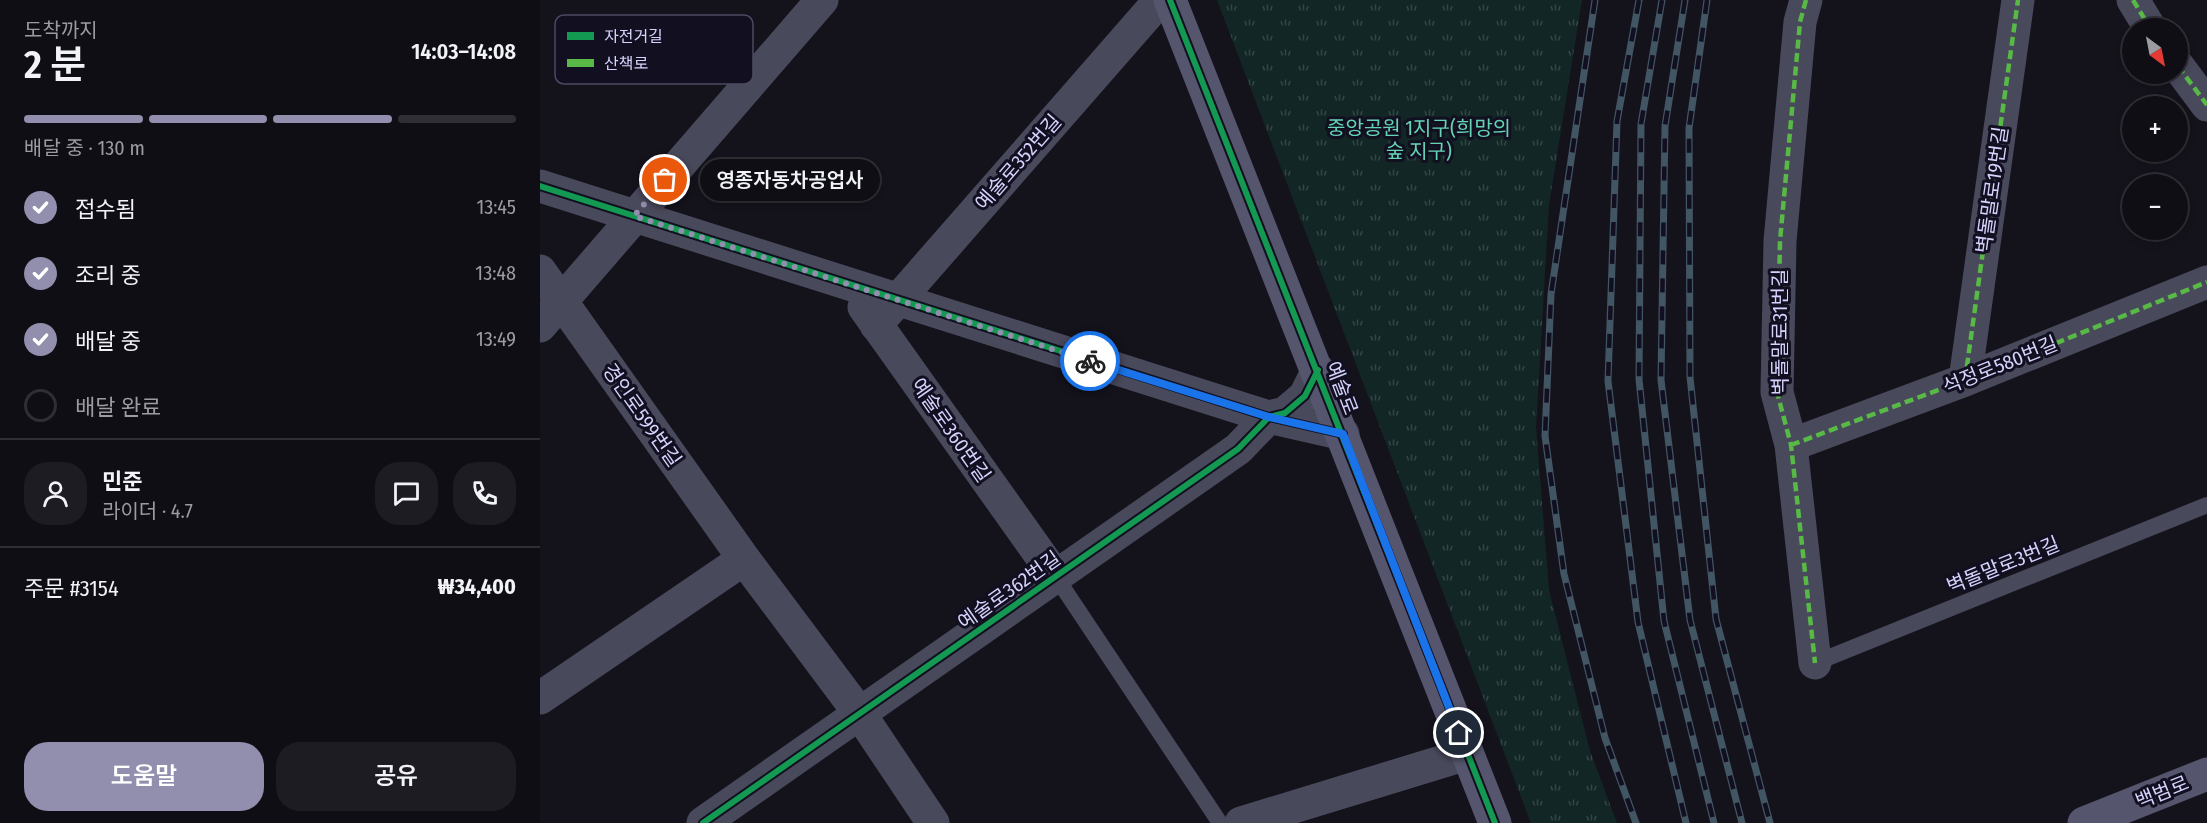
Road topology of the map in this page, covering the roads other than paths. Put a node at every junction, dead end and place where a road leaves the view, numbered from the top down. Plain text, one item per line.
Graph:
1 (822, 0) edge
2 (1160, 0) edge
3 (1170, 0) edge
4 (1806, 0) edge
5 (2018, 0) edge
6 (2133, 0) edge
7 (2144, 18) edge
8 (2188, 77) edge
9 (753, 79) edge
10 (749, 84) edge
11 (2206, 98) edge
12 (540, 186) edge
13 (634, 216) junction
14 (540, 271) edge
15 (2207, 282) edge
16 (847, 284) junction
17 (897, 300) junction
18 (562, 301) junction
19 (876, 325) junction
20 (540, 326) edge
21 (1318, 370) junction
22 (1965, 380) junction
23 (1269, 417) junction
24 (1343, 434) junction
25 (1791, 446) junction
26 (2207, 505) edge
27 (744, 560) junction
28 (1056, 577) junction
29 (1815, 663) joint
30 (540, 698) edge
31 (860, 714) junction
32 (1467, 754) junction
33 (2207, 774) edge
34 (703, 823) edge
35 (933, 823) edge
36 (1220, 823) edge
37 (1241, 823) edge
38 (1495, 823) edge
39 (2084, 823) edge

1 - 9 street
2 - 17 street, 예술로352번길
3 - 21 street, 예술로
4 - 25 street, 벽돌말로31번길
5 - 22 street, 벽돌말로19번길
6 - 7 street
8 - 11 street
10 - 13 street
12 - 13 street
13 - 16 street
13 - 18 street
14 - 18 street, 경인로599번길
15 - 22 street, 석정로580번길
16 - 17 street
16 - 19 street, 예술로360번길
17 - 19 street, 예술로352번길
17 - 23 street
18 - 20 street
18 - 27 street, 경인로599번길
19 - 28 street, 예술로360번길
21 - 23 street, 예술로362번길
21 - 24 street, 예술로
22 - 25 street, 석정로580번길
23 - 24 street
23 - 28 street, 예술로362번길
24 - 32 street, 예술로
25 - 29 street, 벽돌말로31번길
26 - 29 lane, 벽돌말로3번길
27 - 30 street
27 - 31 street, 경인로599번길
28 - 31 street, 예술로362번길
28 - 36 lane, 예술로362번길
31 - 34 street, 예술로362번길
31 - 35 street, 경인로599번길
32 - 37 street
32 - 38 street, 예술로
33 - 39 street, 백범로

